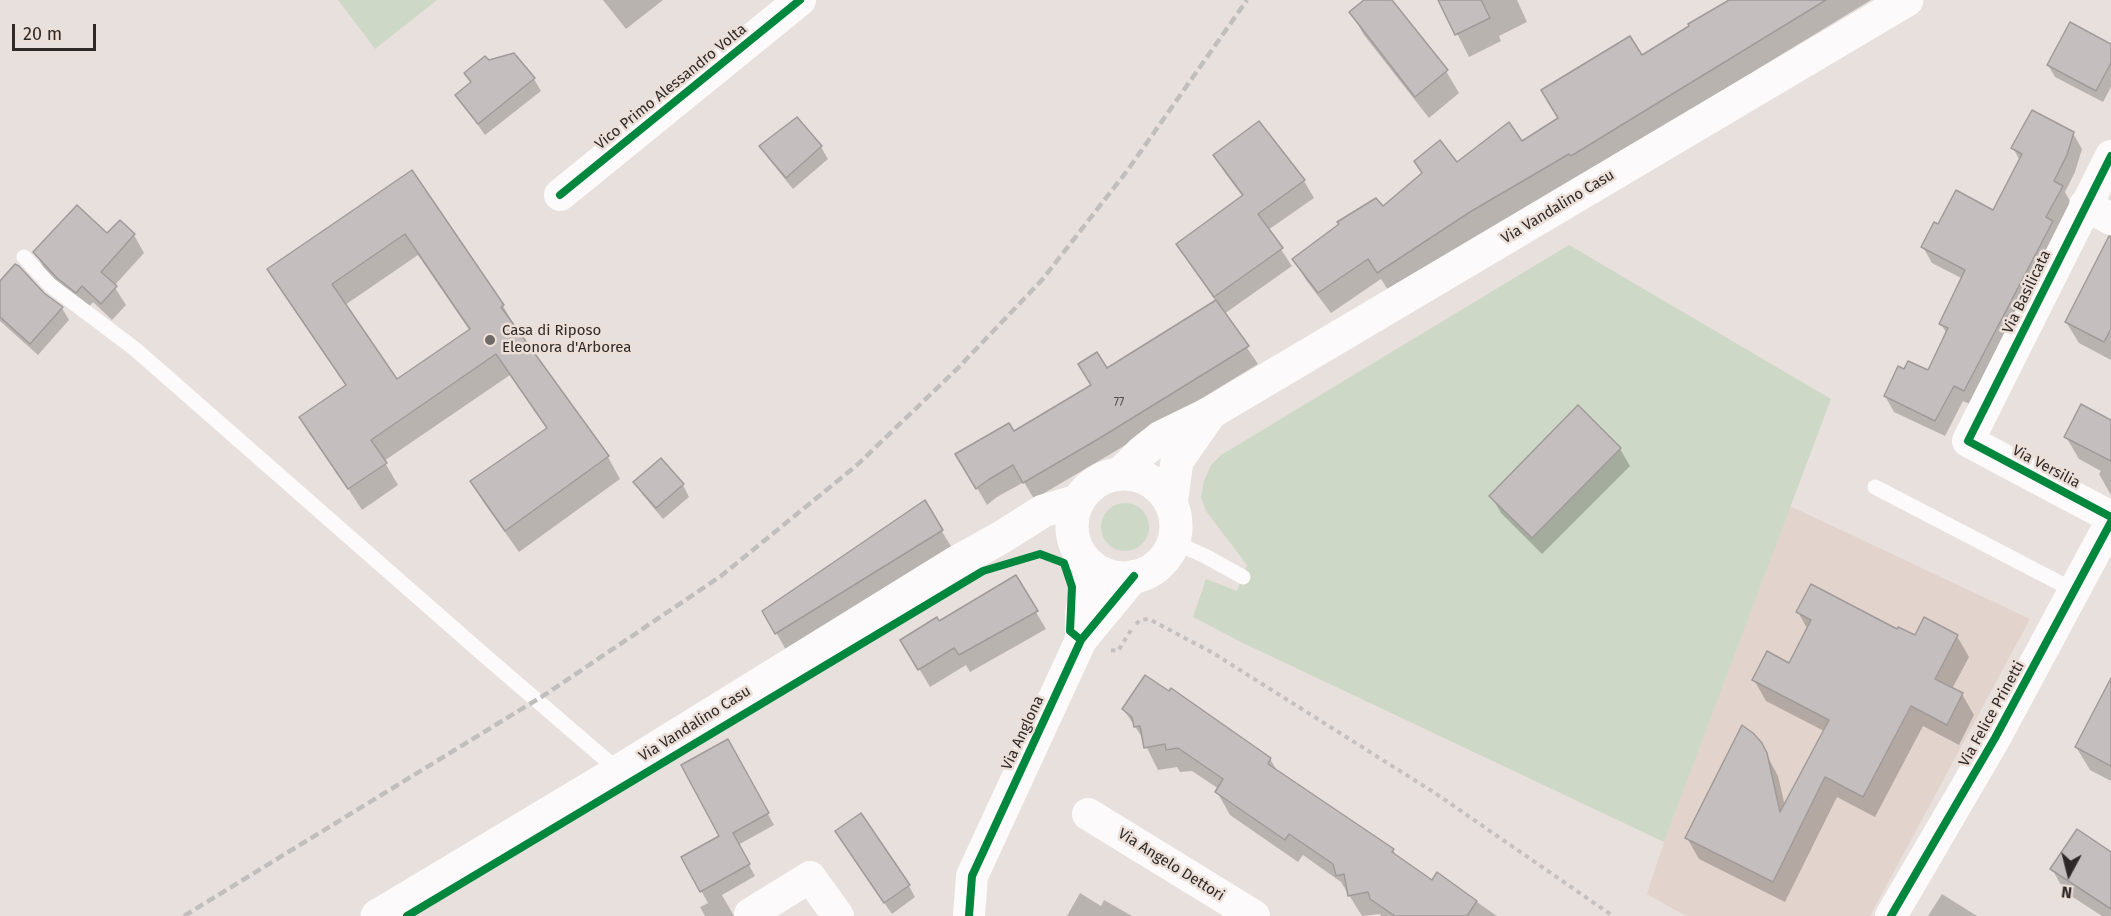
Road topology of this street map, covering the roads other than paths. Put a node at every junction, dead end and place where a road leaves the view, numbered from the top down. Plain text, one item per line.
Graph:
1 (800, 0) edge
2 (1907, 0) edge
3 (2111, 156) edge
4 (560, 195) dead end
5 (2098, 212) edge
6 (24, 258) dead end
7 (1210, 413) junction
8 (1968, 441) joint
9 (1121, 473) junction
10 (1875, 487) dead end
11 (1077, 501) junction
12 (1171, 504) junction
13 (2111, 517) edge
14 (2111, 522) edge
15 (1002, 537) junction
16 (1174, 542) junction
17 (1083, 553) junction
18 (1134, 576) junction
19 (1243, 577) dead end
20 (2075, 591) junction
21 (1094, 644) junction
22 (619, 771) junction
23 (1088, 813) dead end
24 (382, 913) edge
25 (750, 914) dead end
26 (838, 916) edge
27 (969, 916) edge
28 (1254, 916) edge
29 (1891, 916) edge

1 - 4 street, Vico Primo Alessandro Volta
2 - 7 main road, Via Vandalino Casu
3 - 5 street, Via Basilicata
5 - 8 street, Via Basilicata
6 - 22 lane
7 - 9 main road, Via Vandalino Casu
7 - 12 main road, Via Vandalino Casu
8 - 13 street, Via Versilia
9 - 11 main road
9 - 12 main road
10 - 20 lane
11 - 15 main road, Via Vandalino Casu
11 - 17 main road
12 - 16 main road
14 - 20 street, Via Felice Prinetti
15 - 17 main road
15 - 22 main road, Via Vandalino Casu
16 - 18 main road
16 - 19 lane
17 - 18 main road
17 - 21 street, Via Anglona
18 - 21 street, Via Anglona
20 - 29 street, Via Felice Prinetti
21 - 27 street, Via Anglona
22 - 24 main road, Via Vandalino Casu
23 - 28 street, Via Angelo Dettori
25 - 26 street

